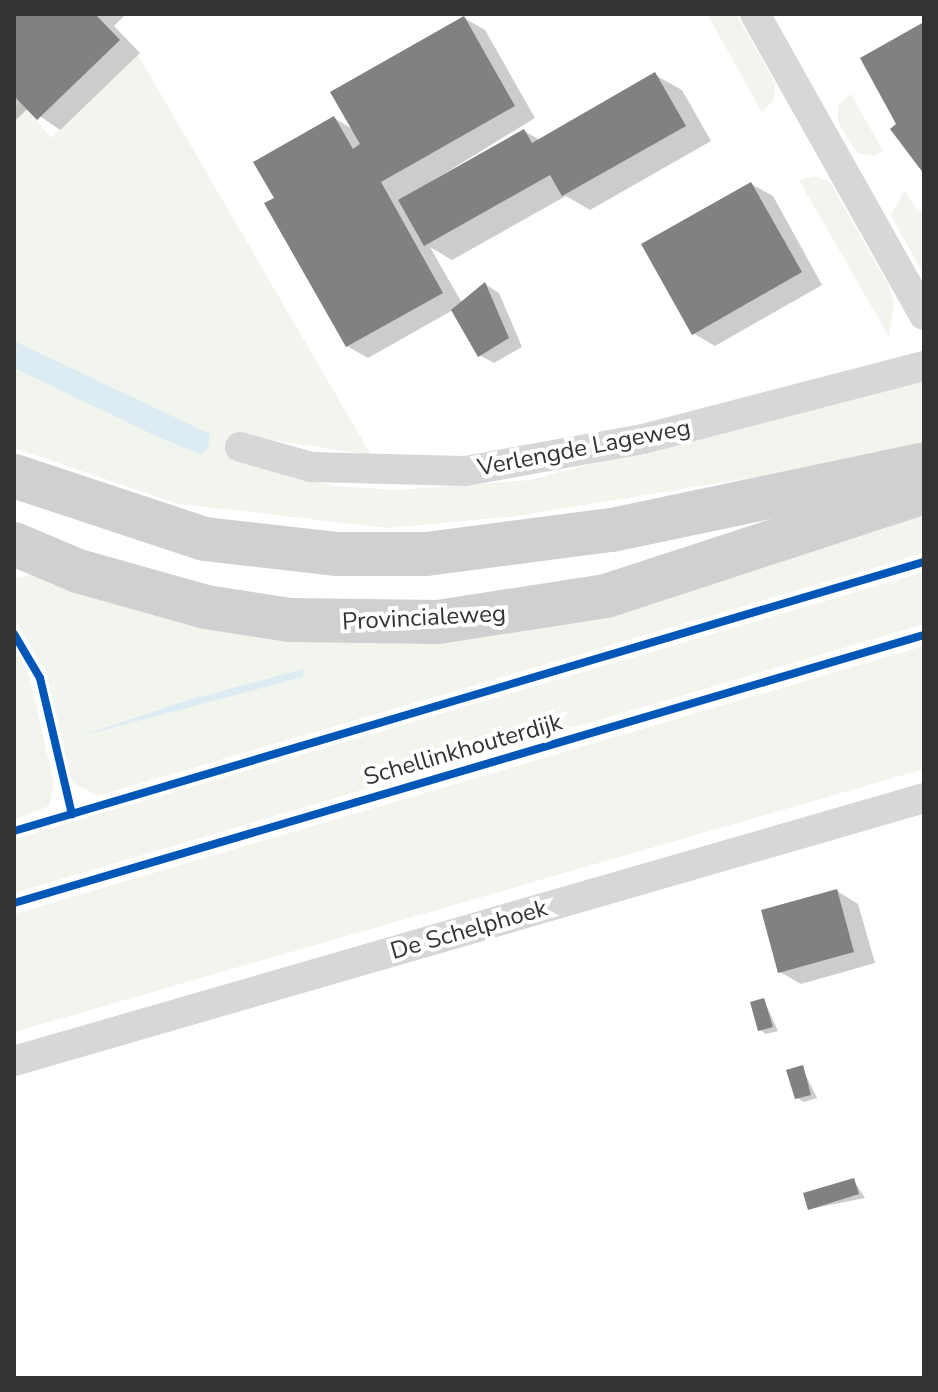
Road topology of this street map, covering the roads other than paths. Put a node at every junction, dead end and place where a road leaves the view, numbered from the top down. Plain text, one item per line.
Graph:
1 (755, 14) edge
2 (924, 315) edge
3 (924, 366) edge
4 (240, 447) dead end
5 (924, 464) edge
6 (14, 476) edge
7 (924, 492) edge
8 (14, 544) edge
9 (924, 798) edge
10 (14, 1061) edge

1 - 2 street
3 - 4 street, Verlengde Lageweg
5 - 6 main road
7 - 8 main road, Provincialeweg
9 - 10 street, De Schelphoek

